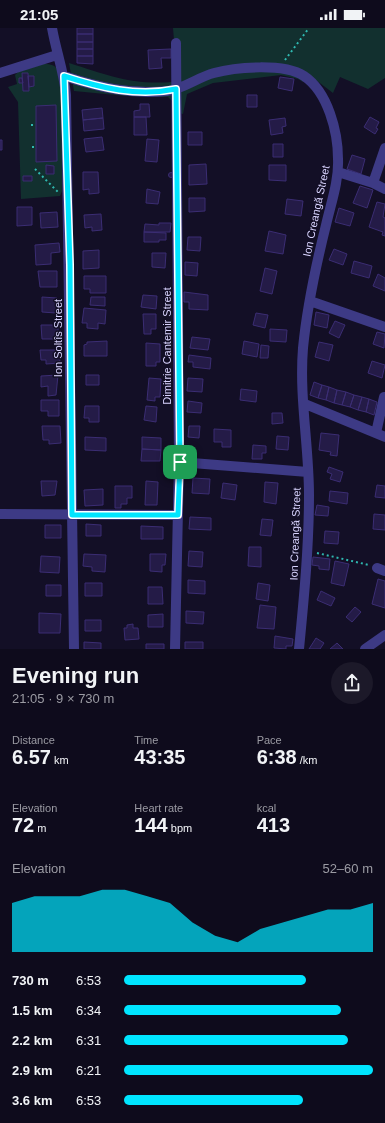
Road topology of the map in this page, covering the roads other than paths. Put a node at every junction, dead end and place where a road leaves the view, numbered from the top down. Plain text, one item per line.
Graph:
1 (52, 28) edge
2 (176, 43) dead end
3 (57, 55) junction
4 (0, 73) edge
5 (64, 76) junction
6 (176, 89) junction
7 (385, 148) edge
8 (338, 172) junction
9 (373, 183) junction
10 (385, 189) edge
11 (310, 301) junction
12 (385, 327) edge
13 (384, 397) edge
14 (305, 404) junction
15 (380, 435) edge
16 (180, 462) junction
17 (308, 472) junction
18 (0, 514) edge
19 (72, 515) junction
20 (178, 515) junction
21 (385, 635) edge
22 (74, 649) edge
23 (175, 649) edge
24 (299, 649) edge
25 (365, 649) edge

1 - 3 street, Ion Soltîs Street
2 - 6 street, Dimitrie Cantemir Street
3 - 4 street
3 - 5 street, Ion Soltîs Street
5 - 6 street, Ion Creangă Street
5 - 19 street, Ion Soltîs Street
6 - 8 street, Ion Creangă Street
6 - 16 street, Dimitrie Cantemir Street
7 - 9 street
8 - 9 street
8 - 11 street, Ion Creangă Street
9 - 10 street
11 - 12 street
11 - 14 street, Ion Creangă Street
13 - 15 street
14 - 15 street
14 - 17 street, Ion Creangă Street
16 - 17 street
16 - 20 street, Dimitrie Cantemir Street
17 - 24 street, Ion Creangă Street
18 - 19 street
19 - 20 street
19 - 22 street, Ion Soltîs Street
20 - 23 street, Dimitrie Cantemir Street
21 - 25 street

